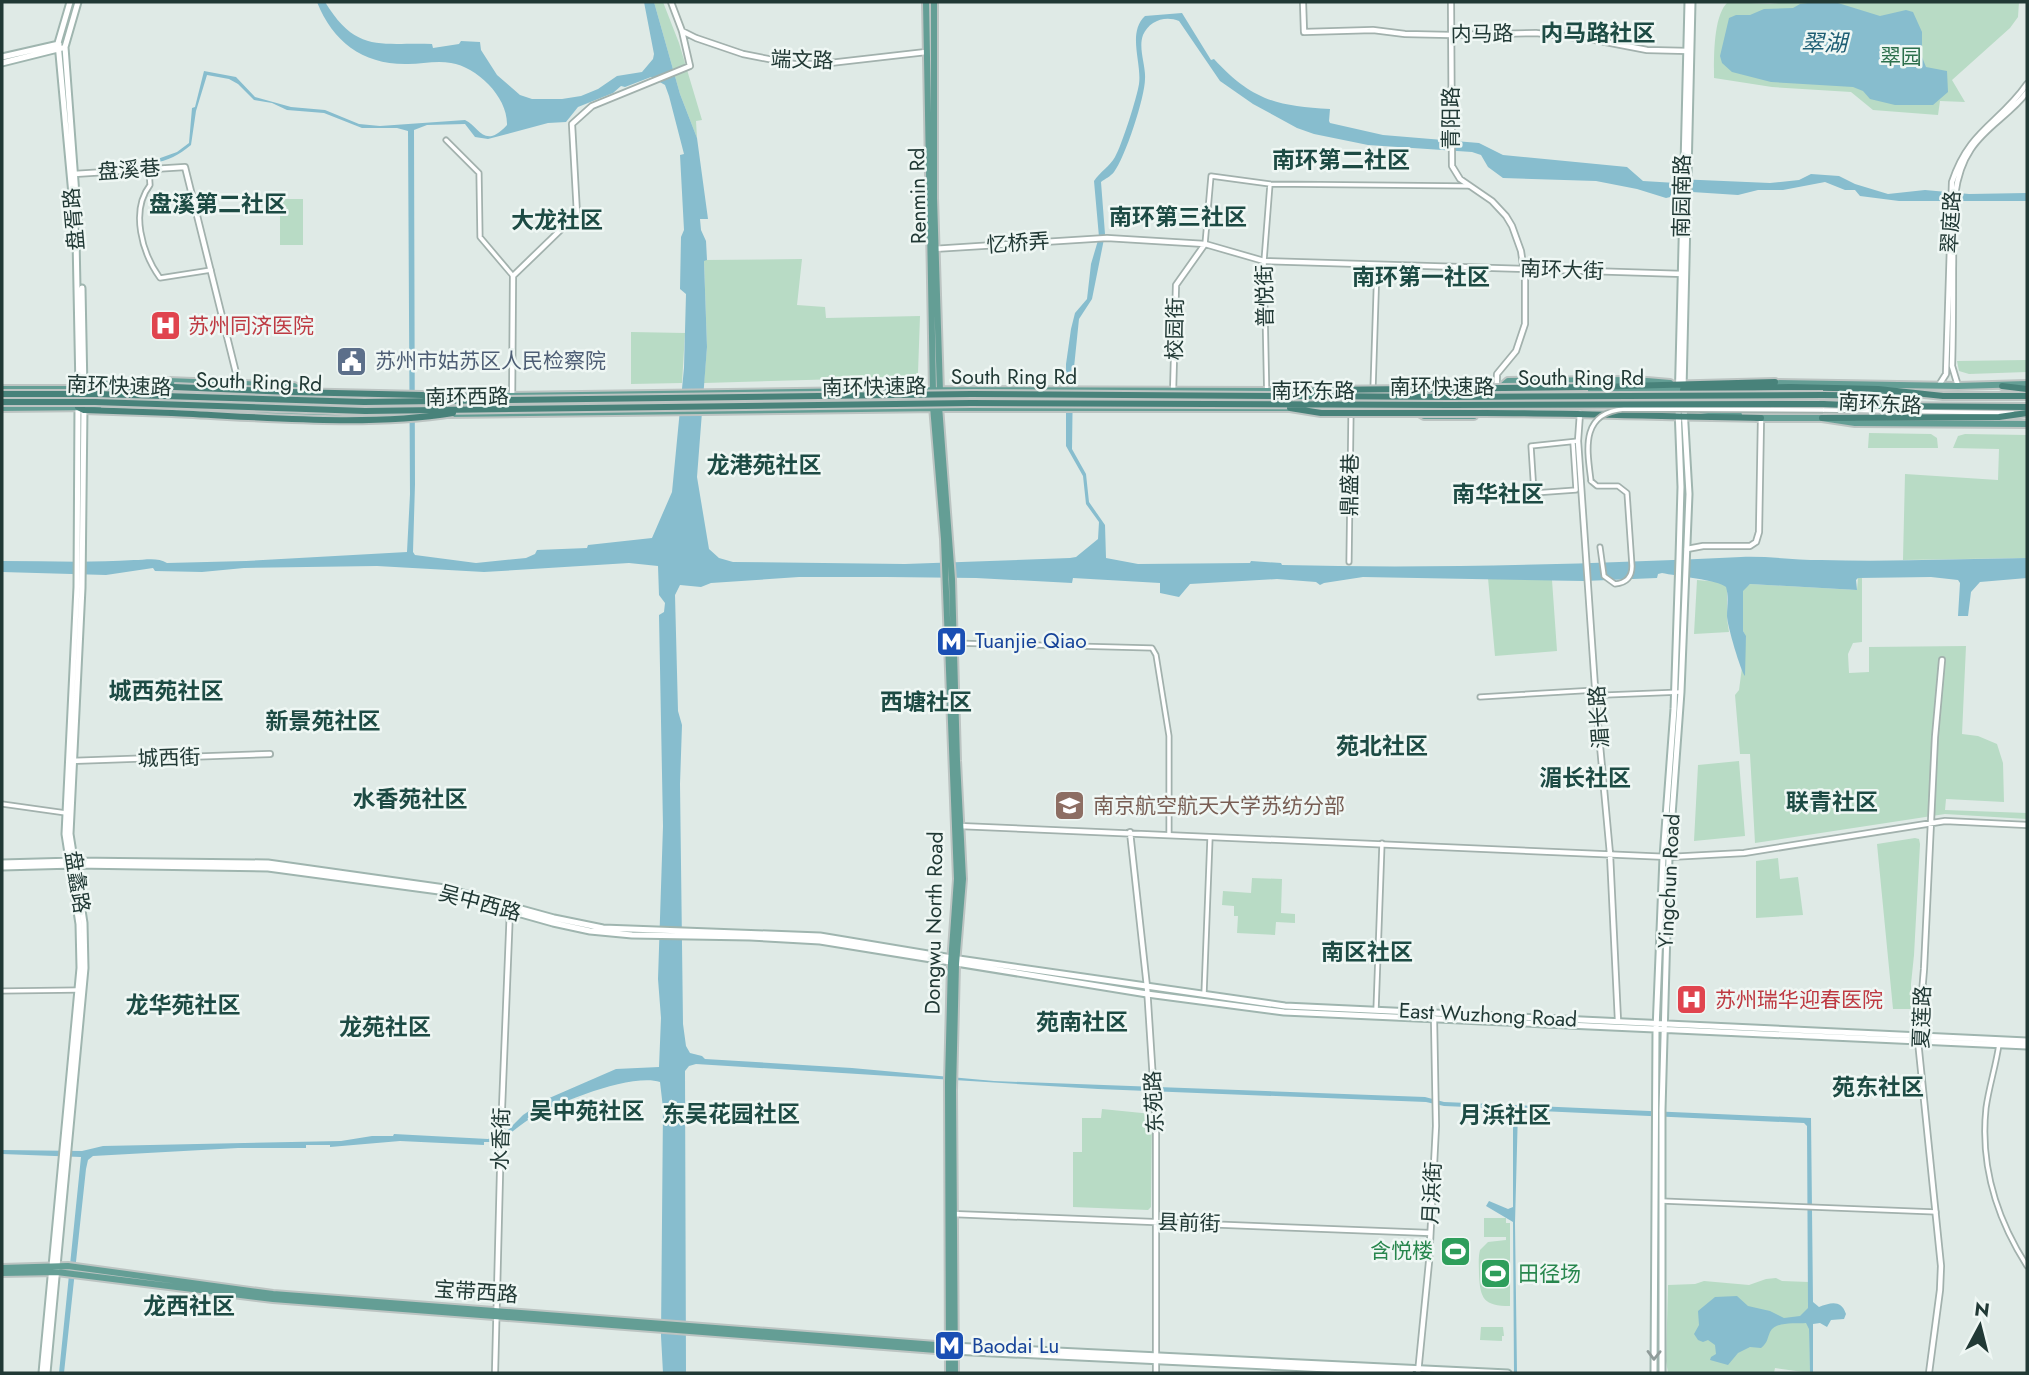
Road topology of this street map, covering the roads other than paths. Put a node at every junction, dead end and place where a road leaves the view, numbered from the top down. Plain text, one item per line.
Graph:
1 (70, 2) edge
2 (78, 2) edge
3 (670, 2) edge
4 (926, 2) edge
5 (934, 2) edge
6 (1303, 2) edge
7 (1451, 2) edge
8 (1690, 2) edge
9 (682, 31) junction
10 (1451, 35) junction
11 (60, 47) junction
12 (1688, 51) junction
13 (926, 52) junction
14 (2, 57) edge
15 (2, 63) edge
16 (2027, 84) edge
17 (2027, 92) edge
18 (446, 140) dead end
19 (149, 169) junction
20 (74, 174) junction
21 (1270, 184) junction
22 (1469, 186) junction
23 (1953, 190) junction
24 (1952, 204) junction
25 (1107, 238) joint
26 (1205, 244) junction
27 (933, 249) junction
28 (1264, 261) junction
29 (1377, 265) junction
30 (1523, 269) junction
31 (211, 270) junction
32 (1683, 274) junction
33 (513, 276) junction
34 (239, 384) junction
35 (1939, 385) junction
36 (154, 386) junction
37 (1958, 386) junction
38 (2002, 386) joint
39 (1681, 388) junction
40 (936, 390) junction
41 (1174, 390) junction
42 (1745, 390) junction
43 (2027, 390) edge
44 (2, 391) edge
45 (1373, 391) junction
46 (1497, 391) junction
47 (1904, 392) junction
48 (1269, 393) junction
49 (81, 395) junction
50 (242, 395) junction
51 (512, 396) junction
52 (1943, 396) junction
53 (310, 397) junction
54 (476, 401) junction
55 (1745, 402) junction
56 (2, 403) edge
57 (1682, 405) junction
58 (1269, 406) junction
59 (82, 408) junction
60 (936, 408) junction
61 (1172, 408) junction
62 (1351, 408) junction
63 (1373, 408) junction
64 (1411, 408) junction
65 (1496, 408) junction
66 (476, 410) junction
67 (1823, 411) junction
68 (2027, 412) edge
69 (244, 413) junction
70 (1580, 413) junction
71 (512, 414) junction
72 (1744, 416) junction
73 (1682, 417) junction
74 (1760, 418) junction
75 (2027, 424) edge
76 (1576, 442) junction
77 (1600, 547) dead end
78 (1687, 549) junction
79 (1349, 562) dead end
80 (1682, 580) junction
81 (952, 643) junction
82 (1942, 660) dead end
83 (1596, 690) junction
84 (1674, 691) junction
85 (1681, 692) junction
86 (1480, 697) dead end
87 (270, 754) dead end
88 (72, 761) junction
89 (2, 804) edge
90 (69, 813) junction
91 (1931, 823) junction
92 (2027, 825) edge
93 (957, 826) junction
94 (1130, 832) junction
95 (1169, 834) junction
96 (1210, 835) junction
97 (1382, 843) junction
98 (1610, 854) junction
99 (1666, 857) junction
100 (72, 863) junction
101 (2, 865) edge
102 (510, 908) junction
103 (954, 961) junction
104 (1147, 990) junction
105 (2, 991) edge
106 (81, 991) junction
107 (1204, 995) junction
108 (1376, 1010) junction
109 (1434, 1016) junction
110 (1618, 1021) junction
111 (1656, 1027) junction
112 (1664, 1027) junction
113 (1918, 1039) junction
114 (2027, 1043) edge
115 (1999, 1044) junction
116 (1658, 1113) junction
117 (1662, 1201) junction
118 (1936, 1212) junction
119 (950, 1214) junction
120 (1156, 1222) junction
121 (1430, 1233) junction
122 (2027, 1266) edge
123 (54, 1268) junction
124 (2, 1270) edge
125 (497, 1314) junction
126 (952, 1348) junction
127 (1156, 1357) junction
128 (1418, 1371) edge
129 (44, 1373) edge
130 (495, 1373) edge
131 (949, 1373) edge
132 (955, 1373) edge
133 (1156, 1373) edge
134 (1411, 1373) edge
135 (1508, 1373) edge
136 (1654, 1373) edge
137 (1662, 1373) edge
138 (1929, 1373) edge

1 - 11 main road
2 - 11 main road
3 - 9 street
4 - 13 main road, Renmin Rd
5 - 27 main road, Renmin Rd
6 - 10 street, 内马路
7 - 10 street, 青阳路
8 - 12 main road, 南园南路
9 - 13 street, 端文路
9 - 33 street
10 - 12 street, 内马路
10 - 22 street, 青阳路
11 - 14 main road
11 - 15 main road
11 - 20 main road, 盘胥路
11 - 49 main road, 盘胥路
12 - 32 main road, 南园南路
13 - 27 main road, Renmin Rd
16 - 23 street, 翠庭路
17 - 23 street, 翠庭路
18 - 33 street
19 - 20 street, 盘溪巷
19 - 31 street, 盘溪巷
19 - 31 street
20 - 49 main road, 盘胥路
21 - 22 street
21 - 26 street
21 - 28 street, 普悦街
22 - 30 street, 青阳路
23 - 24 street, 翠庭路
24 - 35 street, 翠庭路
24 - 37 street, 翠庭路
25 - 26 street, 南环大街
25 - 27 street, 忆桥弄
26 - 28 street, 南环大街
26 - 41 street, 校园街
27 - 40 main road, Renmin Rd
28 - 29 street, 南环大街
28 - 48 street, 普悦街
29 - 30 street, 南环大街
29 - 45 street
30 - 32 street, 南环大街
30 - 46 street, 青阳路
31 - 34 street
32 - 39 main road, 南园南路
33 - 51 street
34 - 36 main road
34 - 50 street
34 - 53 main road
35 - 37 main road, 南环东路
35 - 39 main road, 南环东路
36 - 49 main road
36 - 54 highway, bridge
37 - 38 main road, 南环东路
38 - 43 highway
39 - 42 highway
39 - 46 main road, 南环东路
39 - 46 main road
39 - 48 highway, bridge
39 - 57 main road, Yingchun Road
40 - 41 main road, 南环东路, bridge
40 - 51 main road, 南环西路, bridge
40 - 60 main road, Dongwu North Road
41 - 48 main road, 南环东路
41 - 61 street, 校园街
42 - 47 highway
42 - 55 main road
43 - 47 highway
43 - 52 highway, South Ring Rd
44 - 49 main road
44 - 54 highway, South Ring Rd, bridge
45 - 46 main road, 南环东路
45 - 48 main road, 南环东路
45 - 63 street
46 - 65 street, 青阳路
47 - 52 highway
48 - 52 highway, South Ring Rd, bridge
48 - 54 highway, South Ring Rd, bridge
48 - 58 street, 普悦街
49 - 50 main road, 南环西路
49 - 56 main road
49 - 59 main road, 盘蠡路
50 - 53 main road, 南环西路
50 - 69 street
51 - 53 main road, 南环西路, bridge
51 - 71 street
55 - 57 main road
55 - 72 main road
56 - 59 main road, 南环西路
56 - 66 highway, 南环快速路, bridge
57 - 65 main road, 南环东路
57 - 72 main road, 南环东路
57 - 73 main road, Yingchun Road
58 - 61 main road, 南环东路
58 - 62 main road, 南环东路
58 - 66 highway, 南环快速路, bridge
58 - 67 highway, 南环快速路, bridge
58 - 70 highway, bridge
59 - 66 highway, bridge
59 - 69 main road, 南环西路
59 - 88 main road, 盘蠡路
60 - 61 main road, 南环东路, bridge
60 - 71 main road, 南环西路
60 - 81 main road, Dongwu North Road
62 - 63 main road, 南环东路
62 - 79 street, 鼎盛巷
63 - 64 main road, 南环东路
64 - 65 main road, 南环东路
64 - 70 main road
67 - 68 street
67 - 68 highway
67 - 68 highway, 南环快速路
67 - 74 main road, 南环东路
67 - 75 main road, 南环东路
67 - 77 street, bridge
69 - 71 main road, 南环西路, bridge
70 - 73 highway
70 - 76 street, 湄长路
72 - 74 main road, 南环东路
73 - 74 highway
73 - 78 main road, Yingchun Road
73 - 80 main road, Yingchun Road
74 - 78 street
76 - 76 street
76 - 83 street, 湄长路
78 - 80 main road, Yingchun Road
80 - 84 main road, Yingchun Road
80 - 85 main road, Yingchun Road
81 - 93 main road, Dongwu North Road
81 - 95 street
82 - 91 street, 夏莲路
83 - 84 street
83 - 86 street
83 - 98 street, 湄长路
84 - 85 street
84 - 99 main road, Yingchun Road
85 - 99 main road, Yingchun Road
87 - 88 street, 城西街
88 - 90 main road, 盘蠡路
89 - 90 street
90 - 100 main road, 盘蠡路
91 - 92 street
91 - 99 street
91 - 113 street, 夏莲路
93 - 94 street
93 - 103 main road, Dongwu North Road
94 - 95 street
94 - 104 street, 东苑路
95 - 96 street
96 - 97 street
96 - 107 street
97 - 98 street
97 - 108 street
98 - 99 street
98 - 110 street, 湄长路
99 - 111 main road, Yingchun Road
99 - 112 main road, Yingchun Road
100 - 101 main road, 吴中西路
100 - 102 main road, 吴中西路
100 - 106 main road, 盘蠡路
102 - 103 main road, 吴中西路
102 - 125 street, 水香街
103 - 104 main road, East Wuzhong Road
103 - 119 main road, Dongwu North Road
104 - 107 main road, East Wuzhong Road
104 - 109 main road, East Wuzhong Road
104 - 120 street, 东苑路
105 - 106 street
106 - 123 main road, 盘蠡路
107 - 108 main road, East Wuzhong Road
108 - 109 main road, East Wuzhong Road
109 - 110 main road, East Wuzhong Road
109 - 111 main road, East Wuzhong Road
109 - 121 street, 月浜街
110 - 111 main road, East Wuzhong Road
111 - 112 main road, East Wuzhong Road
111 - 116 main road, Yingchun Road
112 - 113 main road, East Wuzhong Road
112 - 116 main road, Yingchun Road
113 - 114 main road, East Wuzhong Road
113 - 115 main road, East Wuzhong Road
113 - 118 street, 夏莲路
114 - 115 main road, East Wuzhong Road
115 - 122 street
116 - 117 main road, Yingchun Road
116 -> 136 main road, Yingchun Road
117 - 118 street
117 - 137 main road, Yingchun Road
118 - 138 street, 夏莲路
119 - 120 street, 县前街
119 - 126 main road, Dongwu North Road
120 - 121 street, 县前街
120 - 127 street, 东苑路
121 - 128 street, 月浜街
123 - 124 main road, 宝带西路
123 - 125 main road, 宝带西路
123 - 129 main road, 盘蠡路
125 - 126 main road, 宝带西路
125 - 130 street, 水香街
126 - 127 main road
126 - 131 main road, Dongwu North Road
126 - 132 main road, Dongwu North Road
127 - 128 main road
127 - 133 street, 东苑路
127 - 134 main road
128 - 135 main road

